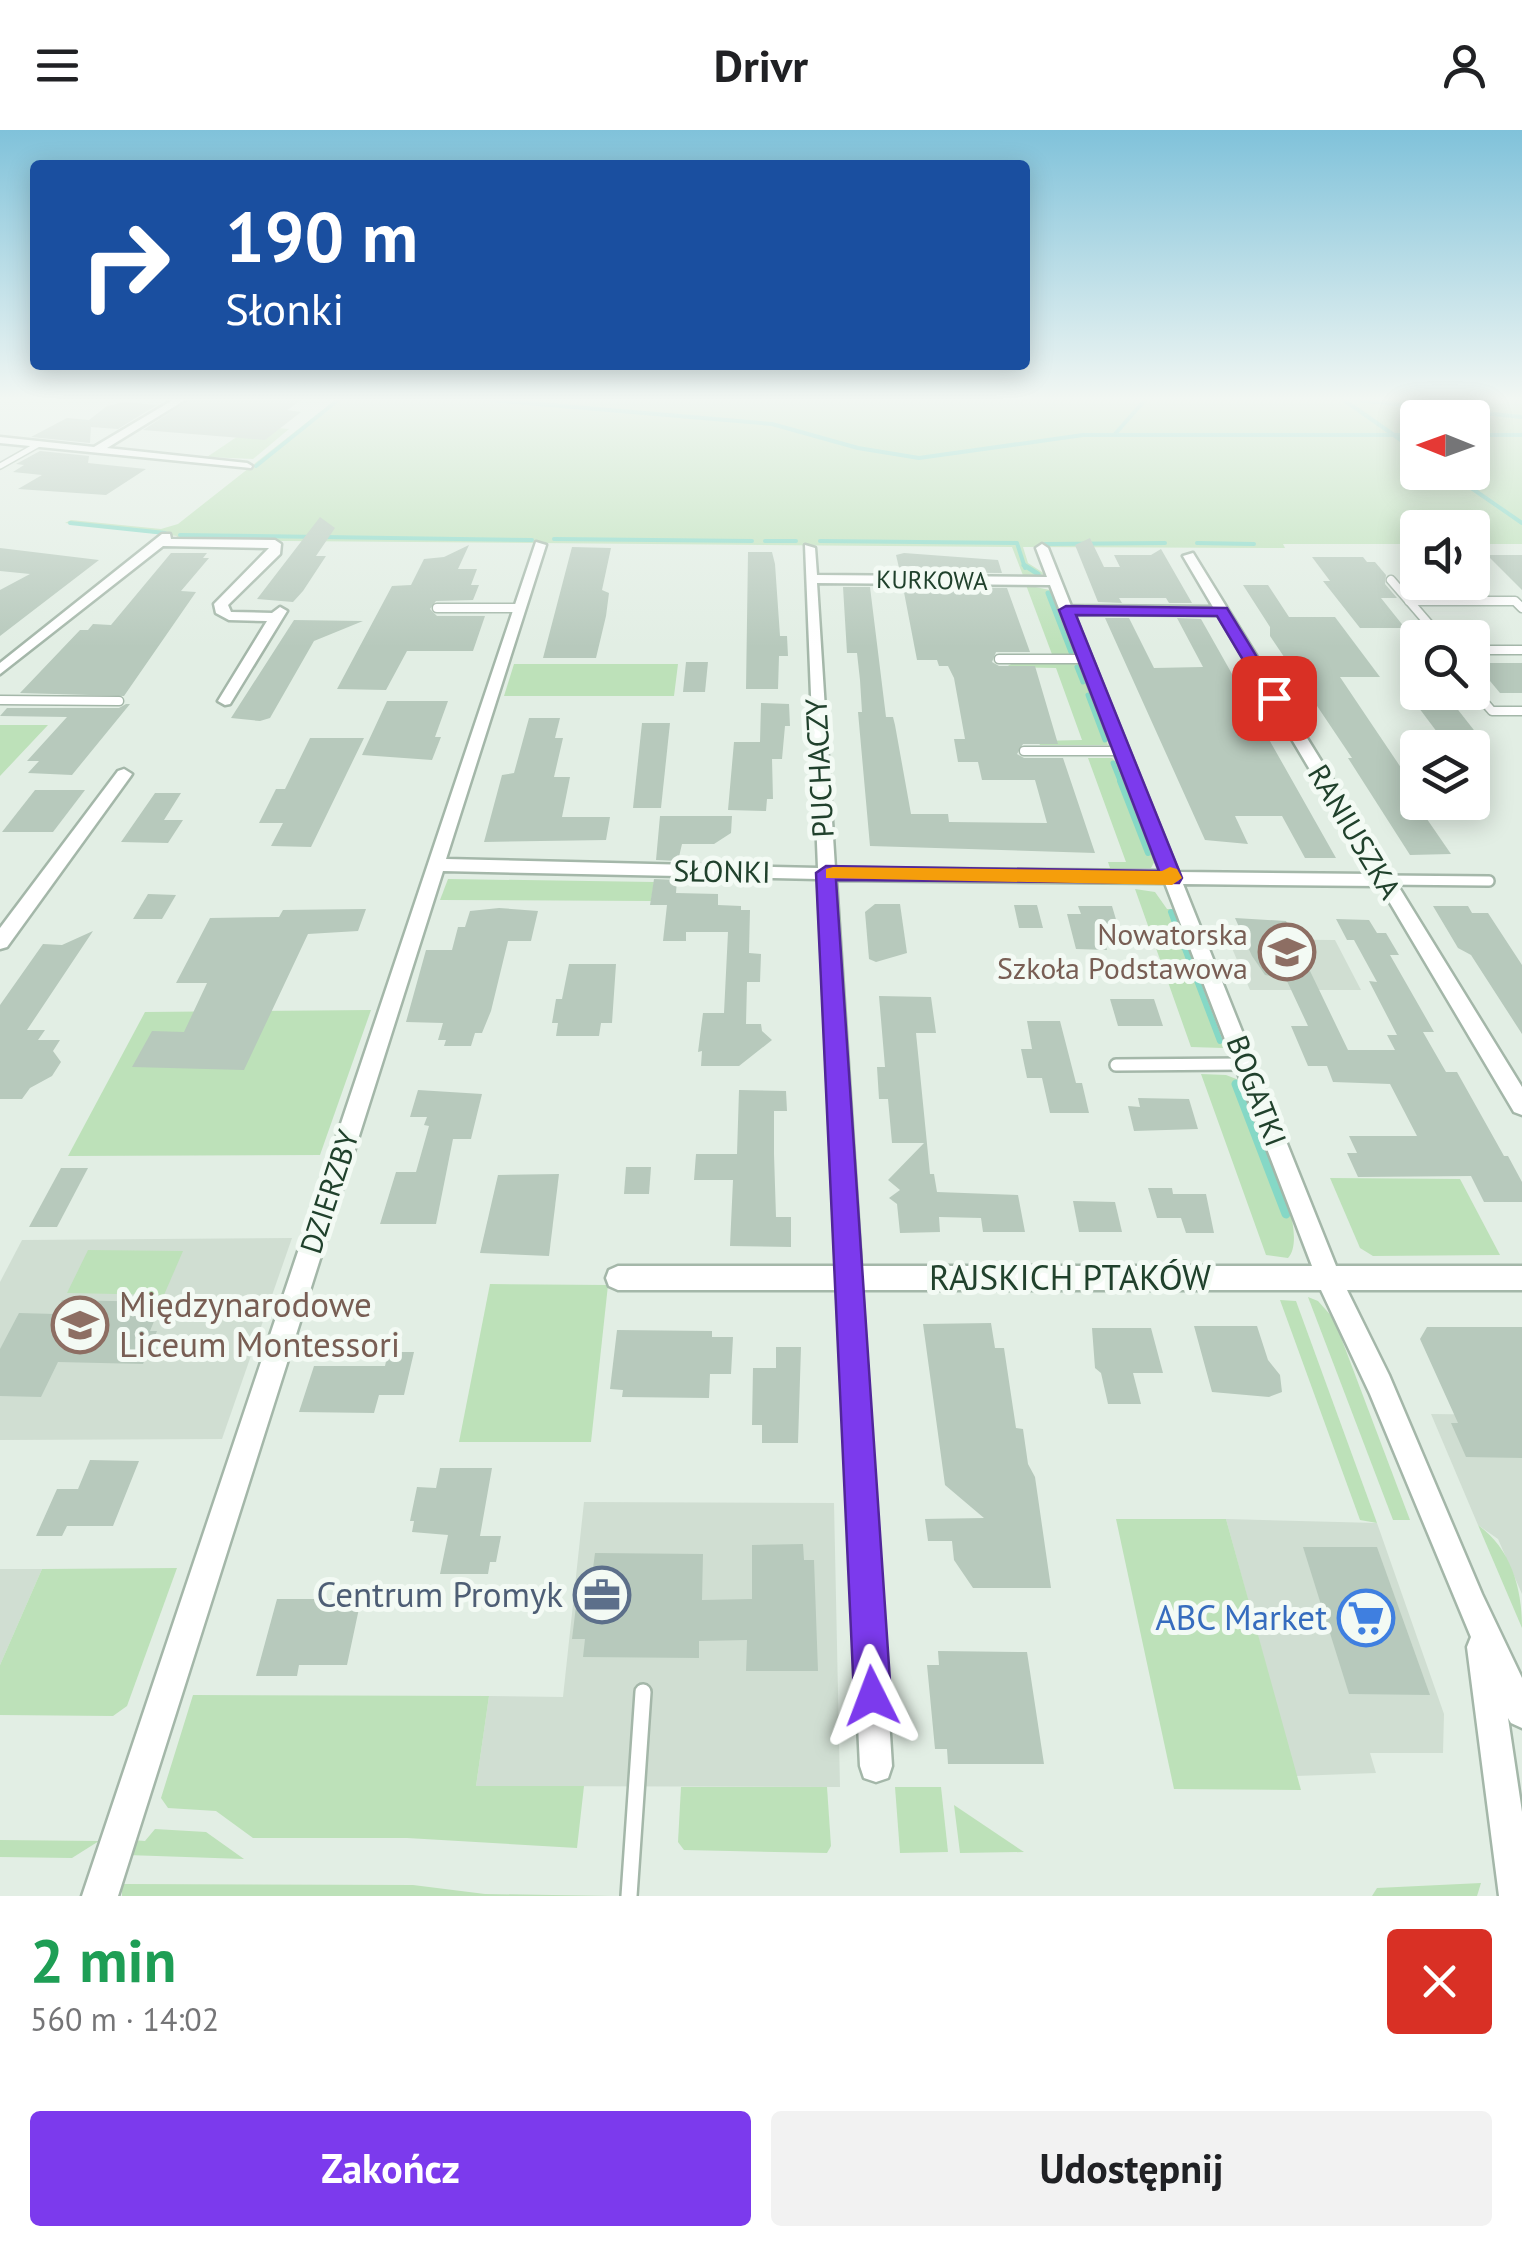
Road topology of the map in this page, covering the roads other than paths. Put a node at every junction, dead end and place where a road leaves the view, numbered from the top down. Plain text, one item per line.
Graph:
1 (540, 544) dead end
2 (809, 548) dead end
3 (1042, 548) dead end
4 (1188, 556) dead end
5 (810, 578) junction
6 (1391, 580) dead end
7 (1054, 581) junction
8 (1409, 601) junction
9 (437, 608) dead end
10 (520, 608) junction
11 (1522, 608) edge
12 (1066, 610) junction
13 (1222, 612) junction
14 (1425, 620) edge
15 (1490, 650) edge
16 (1522, 650) edge
17 (999, 659) dead end
18 (1085, 659) junction
19 (0, 670) edge
20 (0, 700) edge
21 (119, 701) dead end
22 (225, 701) dead end
23 (1490, 709) edge
24 (1522, 711) edge
25 (1024, 751) dead end
26 (1120, 751) junction
27 (124, 774) dead end
28 (435, 865) junction
29 (826, 873) junction
30 (1172, 878) junction
31 (1383, 880) junction
32 (1490, 881) dead end
33 (8, 920) edge
34 (0, 942) edge
35 (1246, 1064) junction
36 (1116, 1065) dead end
37 (1522, 1106) edge
38 (1328, 1277) junction
39 (618, 1278) dead end
40 (1522, 1278) edge
41 (848, 1279) junction
42 (1480, 1630) junction
43 (643, 1692) dead end
44 (1522, 1712) edge
45 (876, 1766) dead end
46 (100, 1896) edge
47 (629, 1896) edge
48 (1518, 1896) edge

1 - 10 street, DZIERZBY
2 - 5 street, PUCHACZY
3 - 7 street, BOGATKI
4 - 13 street, RANIUSZKA
5 - 7 street, KURKOWA
5 - 29 street, PUCHACZY
6 - 8 lane
7 - 12 street, BOGATKI
8 - 11 lane
8 - 14 lane
9 - 10 lane
10 - 28 street, DZIERZBY
12 - 13 street
12 - 18 street, BOGATKI
13 - 31 street, RANIUSZKA
15 - 16 lane
17 - 18 lane
18 - 26 street, BOGATKI
19 - 22 street
20 - 21 lane
23 - 24 lane
25 - 26 lane
26 - 30 street, BOGATKI
27 - 33 street
28 - 29 street, SŁONKI
28 - 46 street, DZIERZBY
29 - 30 street, SŁONKI
29 - 41 street, PUCHACZY
30 - 31 street, SŁONKI
30 - 35 street, BOGATKI
31 - 32 lane, SŁONKI
31 - 37 street, RANIUSZKA
33 - 34 street
35 - 36 lane
35 - 38 street, BOGATKI
38 - 40 street, RAJSKICH PTAKÓW
38 - 41 street, RAJSKICH PTAKÓW
38 - 42 street, BOGATKI
39 - 41 street, RAJSKICH PTAKÓW
41 - 45 street, PUCHACZY
42 - 44 street, BOGATKI
42 - 48 street, BOGATKI
43 - 47 lane

